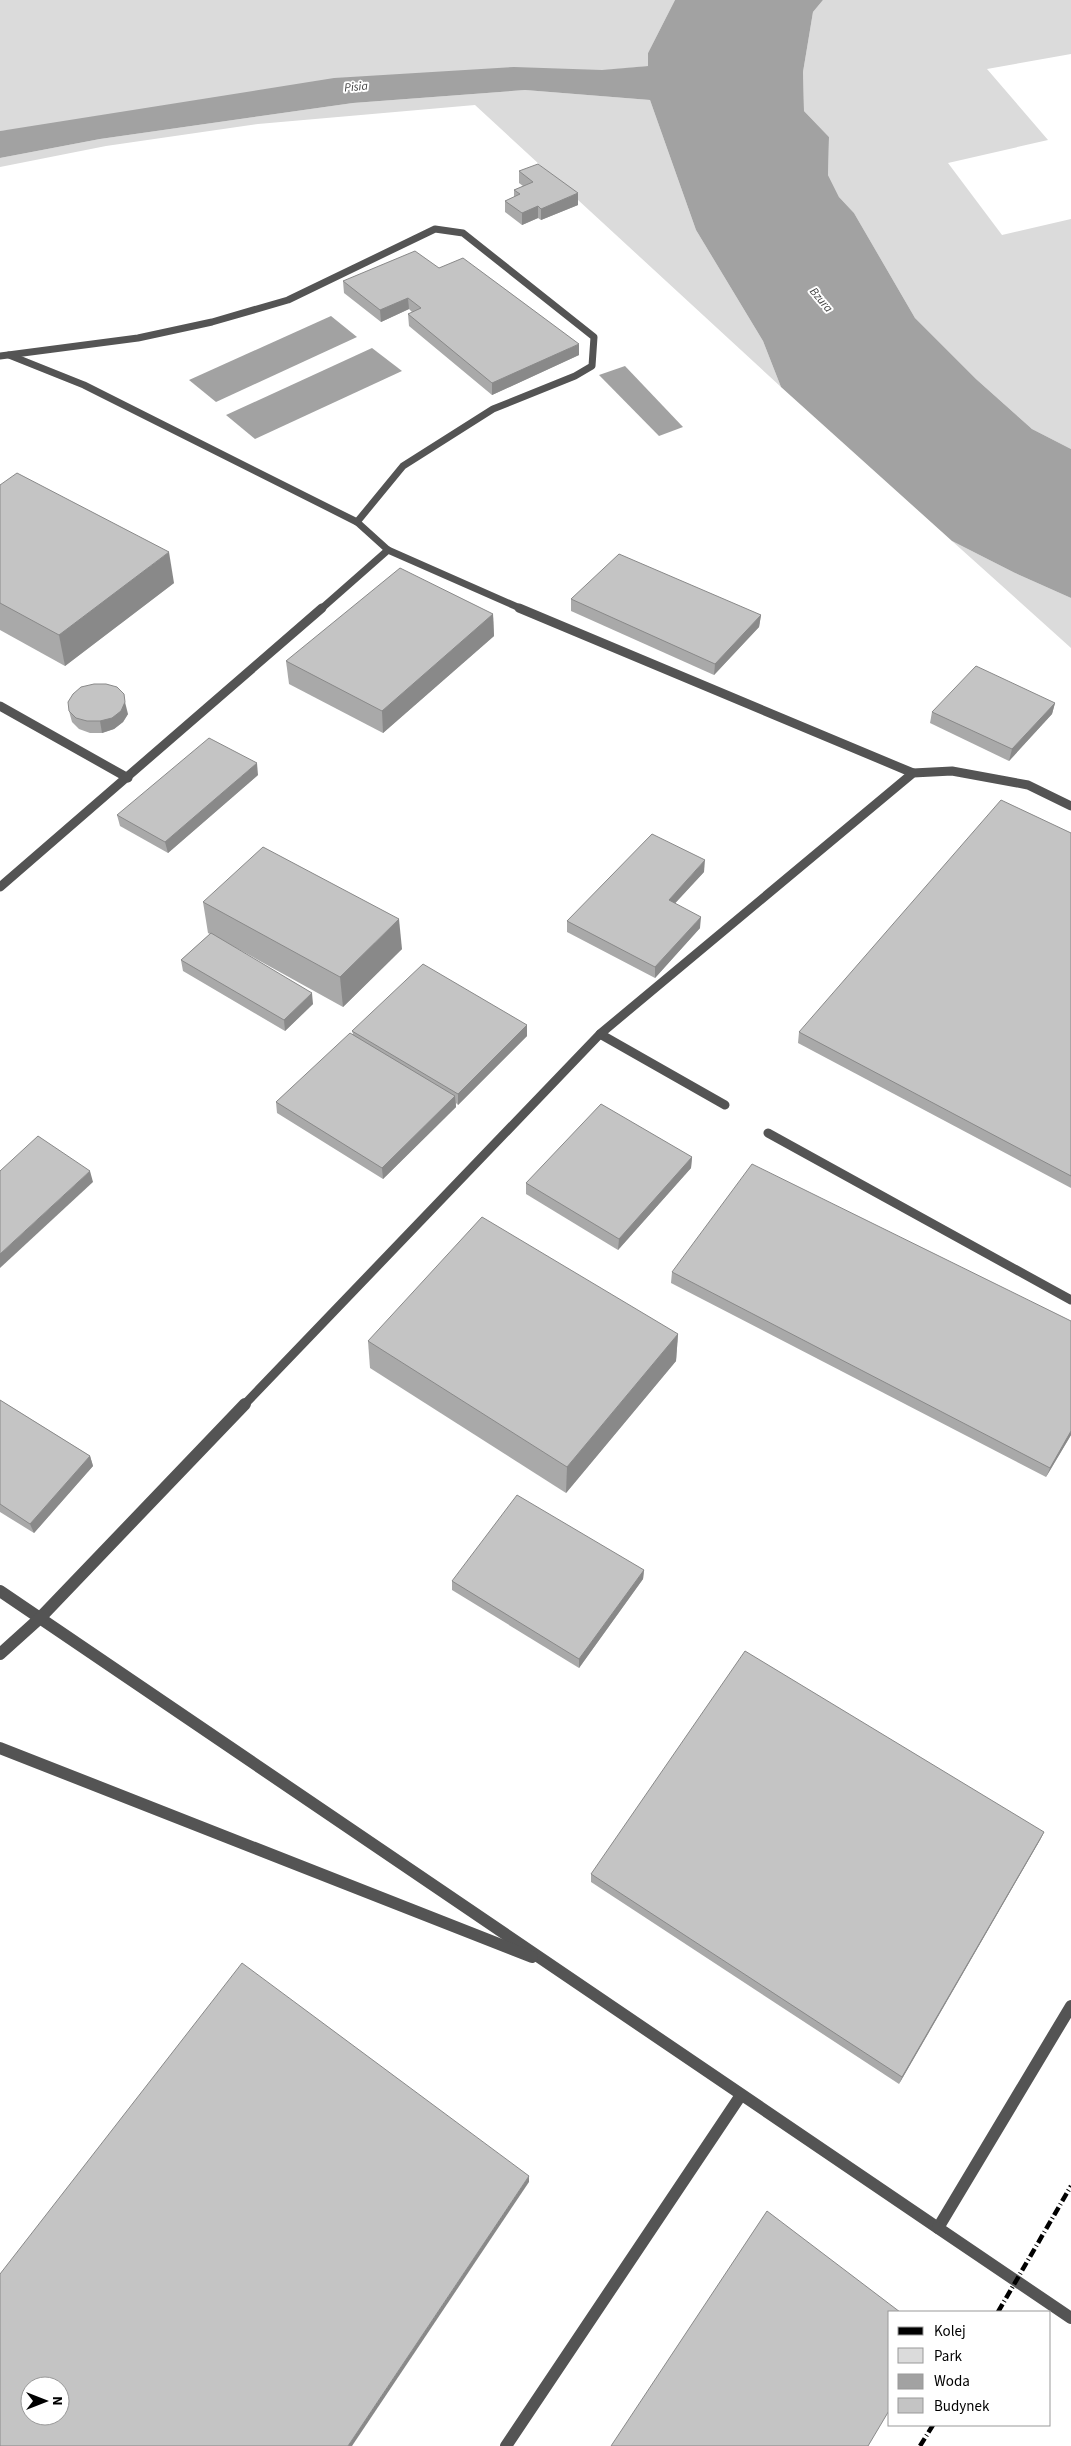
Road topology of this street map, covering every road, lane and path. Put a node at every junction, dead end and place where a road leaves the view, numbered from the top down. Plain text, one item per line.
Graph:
1 (9, 355) junction
2 (0, 356) edge
3 (357, 522) junction
4 (388, 550) junction
5 (0, 706) edge
6 (913, 773) junction
7 (128, 778) junction
8 (1071, 806) edge
9 (0, 887) edge
10 (600, 1034) junction
11 (725, 1105) dead end
12 (768, 1133) dead end
13 (1071, 1300) edge
14 (0, 1591) edge
15 (40, 1618) junction
16 (0, 1654) edge
17 (0, 1748) edge
18 (549, 1964) junction
19 (1071, 2006) edge
20 (741, 2095) junction
21 (938, 2228) junction
22 (1071, 2318) edge
23 (506, 2446) edge

1 - 2 lane
1 - 3 lane
1 - 3 lane
3 - 4 lane
4 - 6 lane
4 - 7 lane
5 - 7 lane
6 - 8 lane
6 - 10 lane
7 - 9 lane
10 - 11 lane
10 - 15 lane
12 - 13 lane
14 - 15 lane
15 - 16 lane
15 - 18 lane
17 - 18 lane
18 - 20 lane
19 - 21 lane
20 - 21 lane
20 - 23 lane
21 - 22 lane

